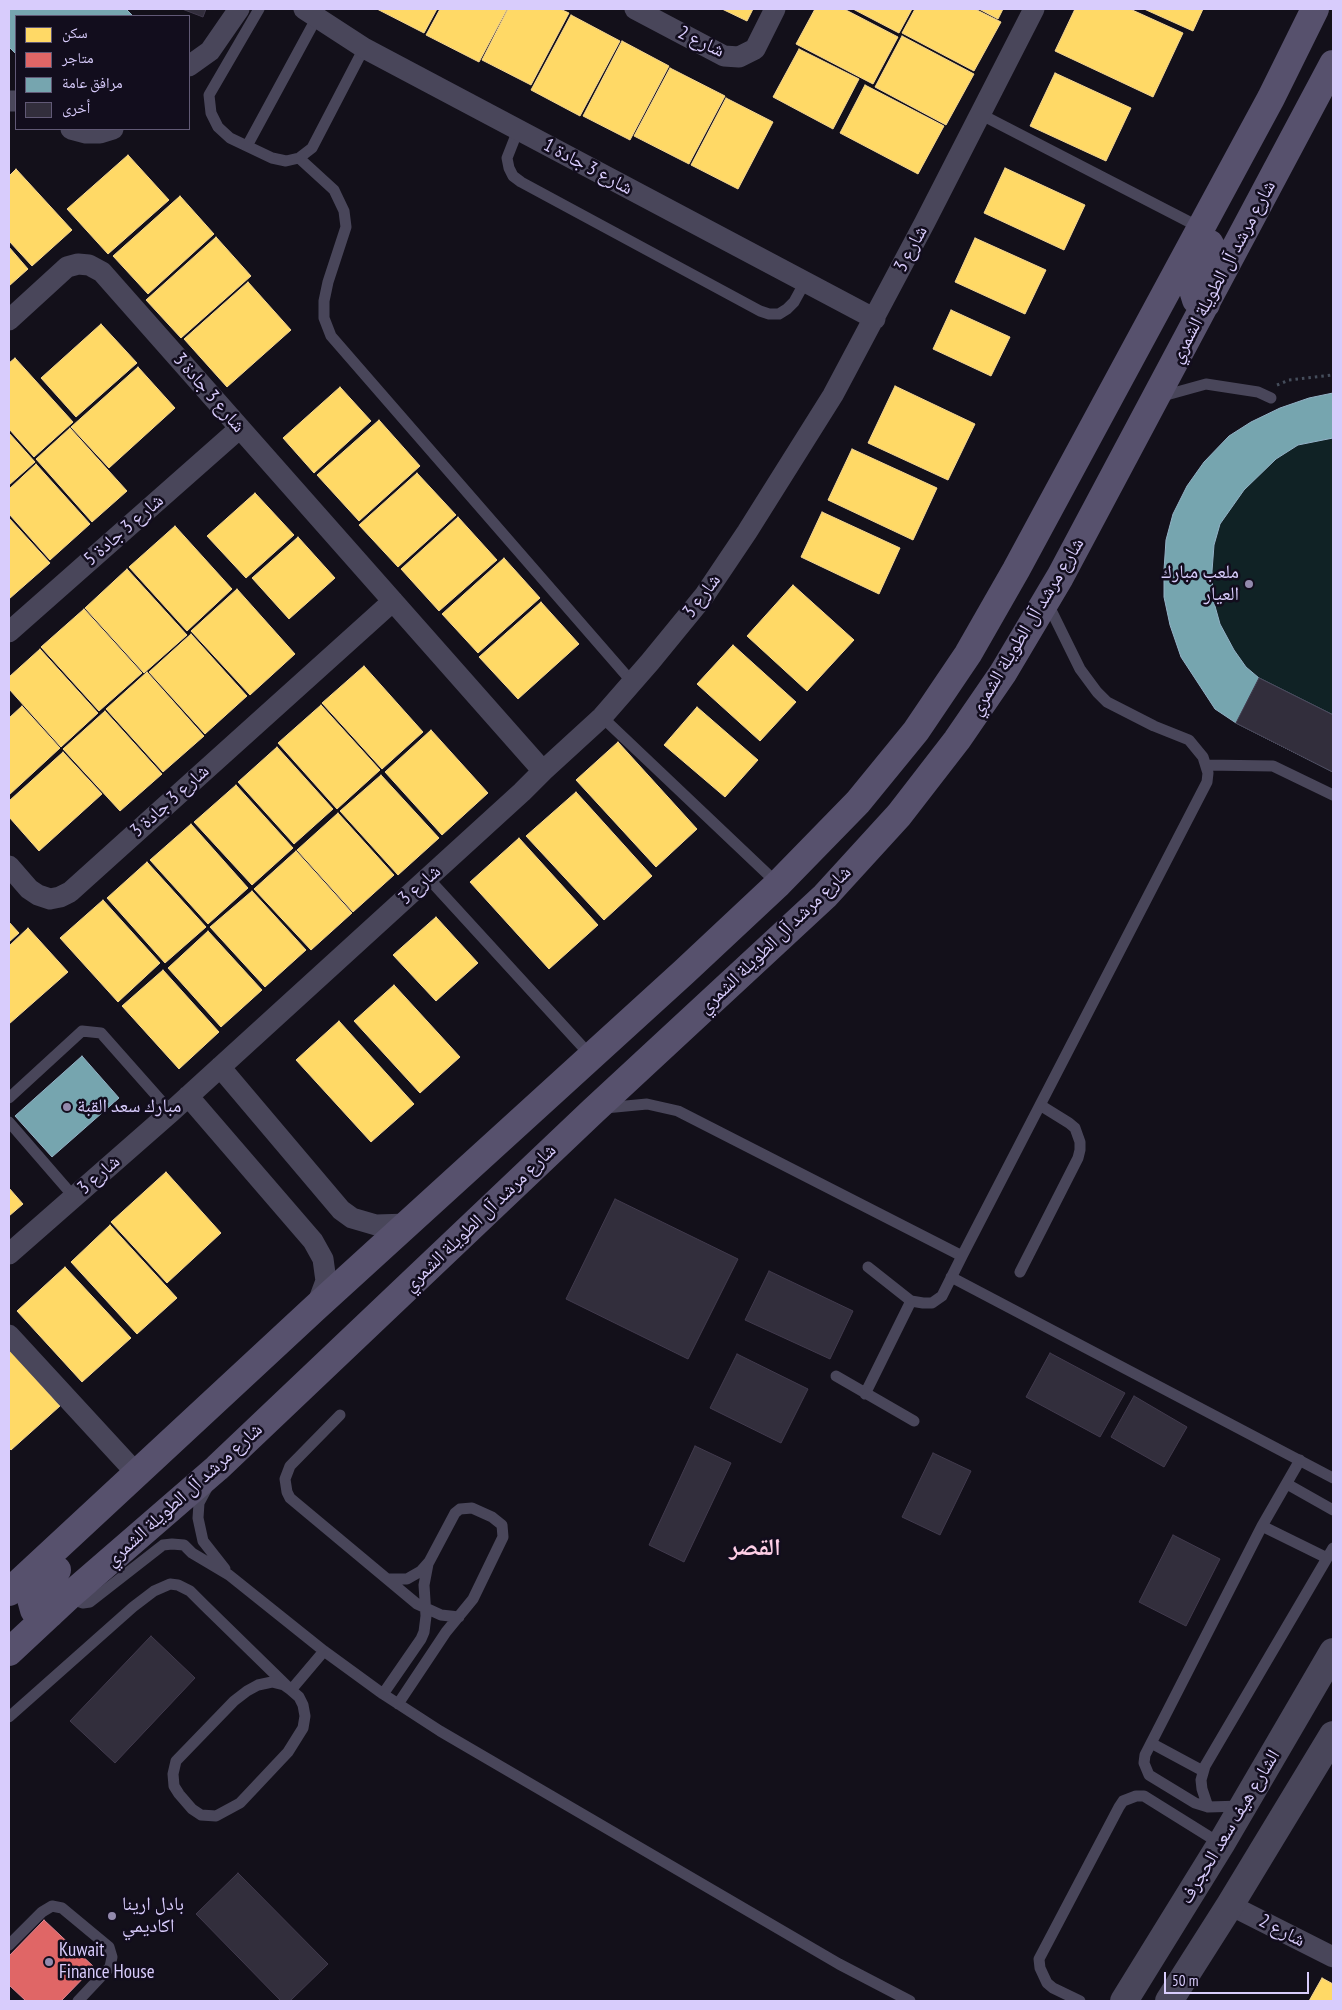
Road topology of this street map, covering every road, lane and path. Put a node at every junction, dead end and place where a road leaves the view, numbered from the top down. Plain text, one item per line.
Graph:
1 (239, 9) edge
2 (259, 9) edge
3 (636, 9) edge
4 (775, 9) edge
5 (1034, 9) edge
6 (1314, 9) edge
7 (311, 13) edge
8 (364, 48) junction
9 (1333, 64) edge
10 (190, 65) edge
11 (980, 114) junction
12 (75, 130) edge
13 (110, 130) edge
14 (518, 130) junction
15 (247, 146) junction
16 (299, 158) junction
17 (1201, 228) junction
18 (804, 282) junction
19 (1206, 304) junction
20 (875, 318) junction
21 (9, 320) edge
22 (1145, 333) junction
23 (1333, 375) edge
24 (1258, 392) junction
25 (1271, 398) dead end
26 (1152, 404) junction
27 (240, 428) junction
28 (1046, 600) junction
29 (393, 601) junction
30 (9, 632) edge
31 (632, 682) junction
32 (602, 717) junction
33 (1206, 765) junction
34 (543, 771) junction
35 (1333, 795) edge
36 (9, 866) edge
37 (428, 878) junction
38 (778, 884) junction
39 (643, 1011) junction
40 (592, 1058) junction
41 (220, 1067) junction
42 (188, 1096) junction
43 (9, 1098) edge
44 (1040, 1105) junction
45 (593, 1111) junction
46 (171, 1112) junction
47 (9, 1122) edge
48 (74, 1197) junction
49 (408, 1224) junction
50 (9, 1254) edge
51 (962, 1256) junction
52 (868, 1267) dead end
53 (1020, 1272) dead end
54 (951, 1277) junction
55 (911, 1301) junction
56 (315, 1308) junction
57 (9, 1335) edge
58 (836, 1376) dead end
59 (865, 1394) junction
60 (340, 1415) dead end
61 (914, 1421) dead end
62 (1300, 1460) junction
63 (218, 1468) junction
64 (137, 1474) junction
65 (1333, 1478) edge
66 (1287, 1484) junction
67 (1333, 1510) edge
68 (1262, 1526) junction
69 (1330, 1553) edge
70 (429, 1562) junction
71 (229, 1575) junction
72 (388, 1579) junction
73 (9, 1592) edge
74 (59, 1605) junction
75 (425, 1608) junction
76 (459, 1617) junction
77 (324, 1651) junction
78 (9, 1652) edge
79 (1333, 1652) edge
80 (291, 1690) junction
81 (383, 1694) junction
82 (398, 1704) junction
83 (9, 1717) edge
84 (1333, 1735) edge
85 (1151, 1743) junction
86 (1203, 1771) junction
87 (1243, 1806) junction
88 (1208, 1807) junction
89 (1221, 1844) junction
90 (1230, 1905) junction
91 (9, 1945) edge
92 (1333, 1957) edge
93 (78, 2001) edge
94 (910, 2001) edge
95 (1080, 2001) edge
96 (1124, 2001) edge
97 (1169, 2001) edge

1 - 10 street
2 - 15 lane
3 - 4 street, شارع 2
5 - 11 street, شارع 3
6 - 17 main road, شارع مرشد آل الطويلة الشمري
7 - 8 street, شارع 3 جادة 1
7 - 15 lane
8 - 14 street, شارع 3 جادة 1
8 - 16 lane
9 - 19 main road, شارع مرشد آل الطويلة الشمري
11 - 17 lane
11 - 20 street, شارع 3
12 - 13 street
14 - 18 street, شارع 3 جادة 1
14 - 18 lane
15 - 16 lane
16 - 31 lane
17 - 19 main road
17 - 22 main road, شارع مرشد آل الطويلة الشمري
18 - 20 street, شارع 3 جادة 1
19 - 26 main road, شارع مرشد آل الطويلة الشمري
20 - 31 street, شارع 3
21 - 27 street, شارع 3 جادة 3
22 - 26 main road
22 - 38 main road, شارع مرشد آل الطويلة الشمري
23 - 24 path
24 - 25 lane
24 - 26 lane
26 - 28 main road, شارع مرشد آل الطويلة الشمري
27 - 29 street, شارع 3 جادة 3
27 - 30 street, شارع 3 جادة 5
28 - 33 lane
28 - 45 main road, شارع مرشد آل الطويلة الشمري
29 - 34 street, شارع 3 جادة 3
29 - 36 street, شارع 3 جادة 3
31 - 32 street, شارع 3
32 - 34 street, شارع 3
32 - 38 lane
33 - 35 lane
33 - 44 lane
34 - 37 street, شارع 3
37 - 40 lane
37 - 41 street, شارع 3
38 - 39 main road, شارع مرشد آل الطويلة الشمري
39 - 40 main road, شارع مرشد آل الطويلة الشمري
39 - 45 main road
40 - 49 main road, شارع مرشد آل الطويلة الشمري
41 - 42 street, شارع 3
41 - 49 street
42 - 46 street, شارع 3
42 - 56 street
43 - 46 lane
44 - 51 lane
44 - 53 lane
45 - 51 lane
45 - 63 main road, شارع مرشد آل الطويلة الشمري
46 - 48 street, شارع 3
47 - 48 lane
48 - 50 street, شارع 3
49 - 56 main road, شارع مرشد آل الطويلة الشمري
51 - 54 lane
52 - 55 lane
54 - 55 lane
54 - 62 lane
55 - 59 lane
56 - 64 main road, شارع مرشد آل الطويلة الشمري
57 - 64 street
58 - 59 lane
59 - 61 lane
60 - 72 lane
62 - 65 lane
62 - 66 lane
63 - 71 lane
63 - 74 main road, شارع مرشد آل الطويلة الشمري
64 - 73 main road, شارع مرشد آل الطويلة الشمري
64 - 74 main road
66 - 67 lane
66 - 68 lane
68 - 69 lane
68 - 85 lane
69 - 86 lane
70 - 72 lane
70 - 75 lane
70 - 76 lane
71 - 74 lane
71 - 77 lane
72 - 75 lane
74 - 78 main road, شارع مرشد آل الطويلة الشمري
75 - 76 lane
75 - 81 lane
76 - 82 lane
77 - 80 lane
77 - 81 lane
79 - 87 street, الشارع هيف سعد الحجرف
80 - 80 lane
80 - 83 lane
81 - 82 lane
82 - 94 lane
84 - 90 street
85 - 86 lane
85 - 88 lane
86 - 88 lane
87 - 88 lane
87 - 89 street, الشارع هيف سعد الحجرف
89 - 95 lane
89 - 96 street, الشارع هيف سعد الحجرف
90 - 92 street, شارع 2
90 - 97 street
91 - 93 lane

